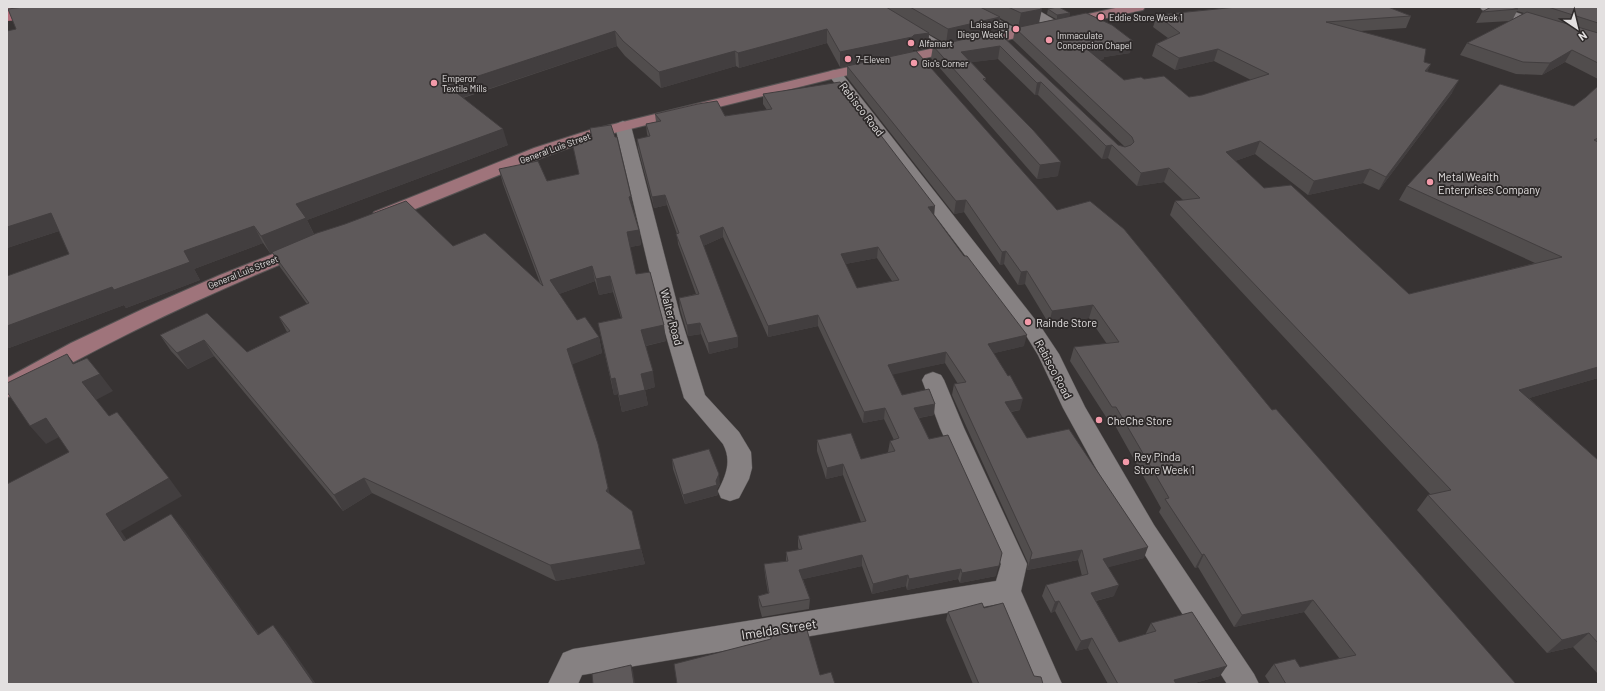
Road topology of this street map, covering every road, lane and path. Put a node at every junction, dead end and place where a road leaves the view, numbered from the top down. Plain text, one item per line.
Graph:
1 (873, 7) edge
2 (964, 7) edge
3 (1024, 7) edge
4 (1138, 7) edge
5 (1486, 7) edge
6 (1053, 25) junction
7 (1008, 39) junction
8 (1598, 42) edge
9 (942, 49) junction
10 (835, 74) junction
11 (623, 126) junction
12 (367, 222) edge
13 (316, 243) edge
14 (933, 380) dead end
15 (7, 389) edge
16 (730, 491) dead end
17 (1007, 591) junction
18 (563, 684) edge
19 (1047, 684) edge
20 (1244, 684) edge

1 - 9 street
2 - 7 street
3 - 6 street
4 - 6 main road, General Luis Street
5 - 8 street
6 - 7 main road, General Luis Street
7 - 9 main road, General Luis Street
9 - 10 main road, General Luis Street
10 - 11 main road, General Luis Street
10 - 20 street, Rebisco Road
11 - 12 main road, General Luis Street
11 - 16 street, Walter Road
13 - 15 main road, General Luis Street
14 - 17 street
17 - 18 street, Imelda Street
17 - 19 street

